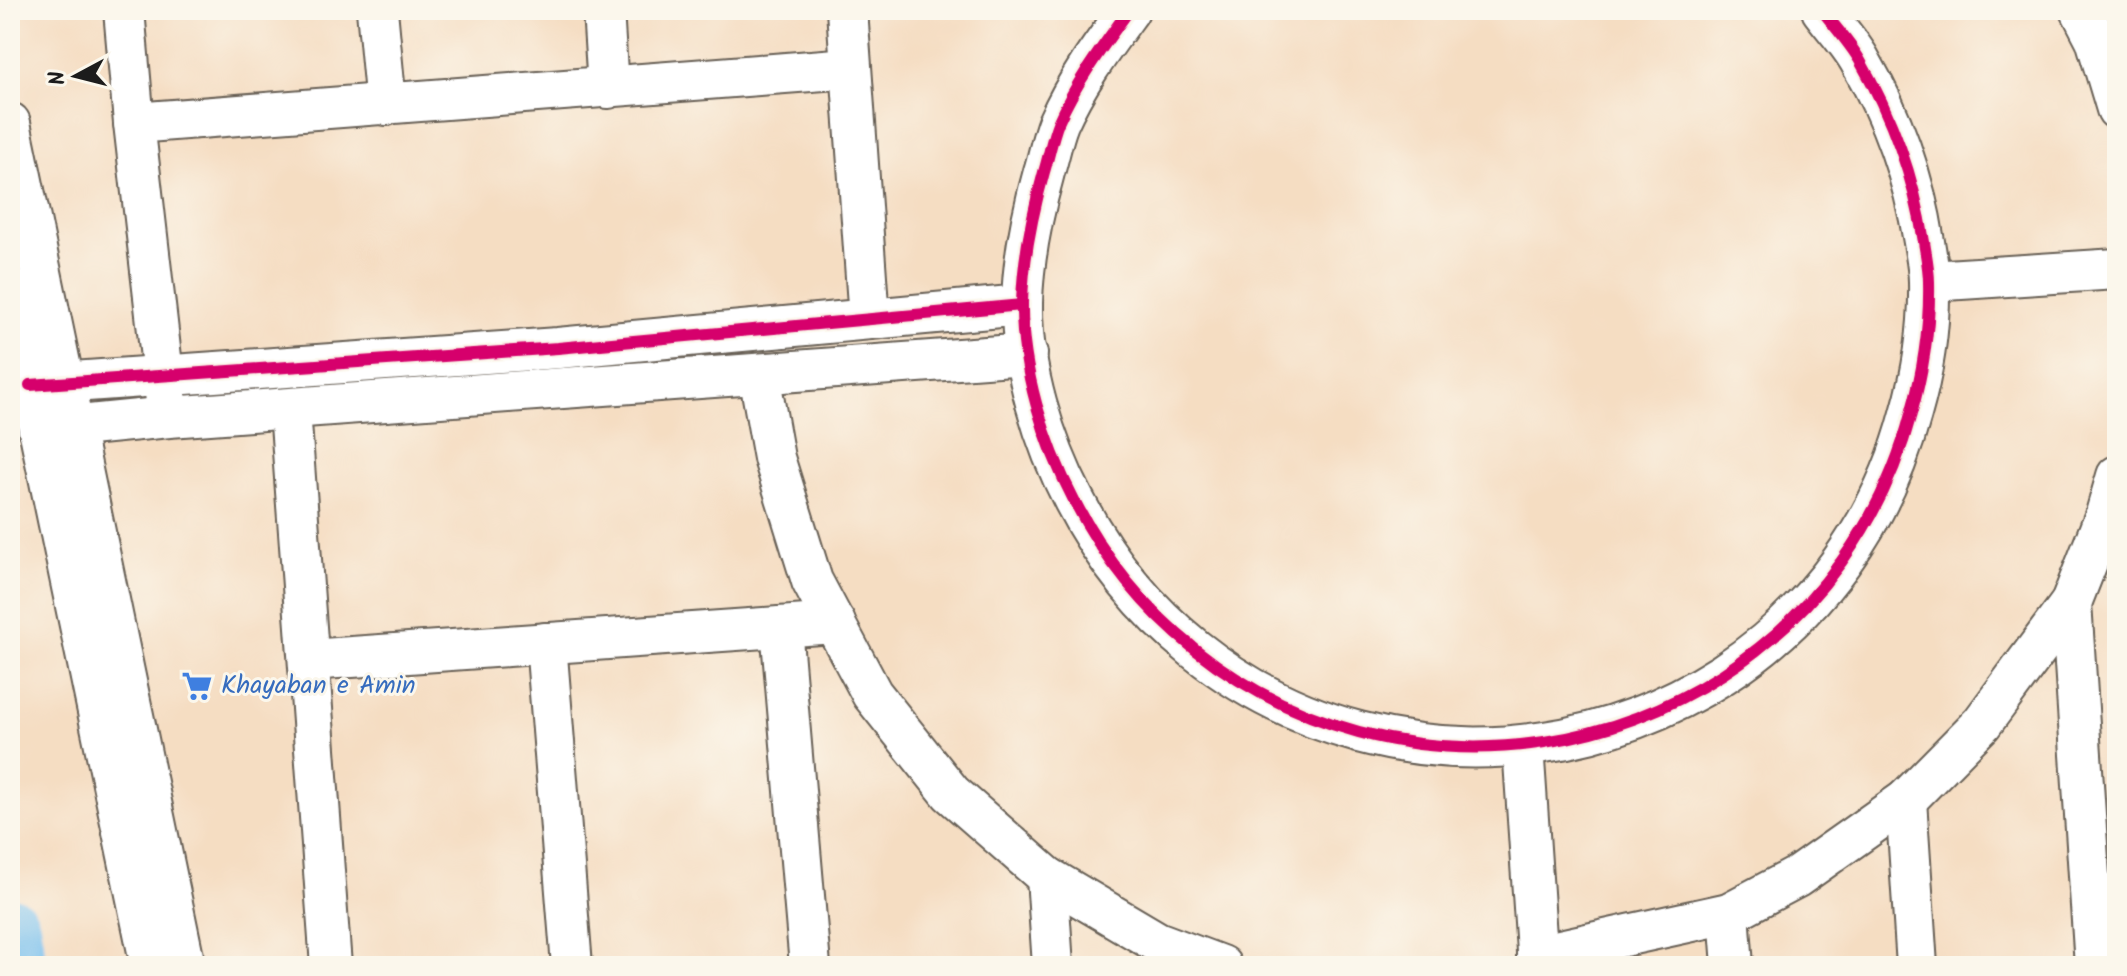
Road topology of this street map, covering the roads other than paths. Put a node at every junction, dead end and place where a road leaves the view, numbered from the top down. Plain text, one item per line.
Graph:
1 (124, 10) edge
2 (377, 10) edge
3 (603, 10) edge
4 (847, 10) edge
5 (1129, 10) edge
6 (1822, 10) edge
7 (2081, 10) edge
8 (850, 68) junction
9 (608, 88) junction
10 (386, 105) junction
11 (2117, 109) edge
12 (10, 123) edge
13 (134, 123) junction
14 (2117, 269) edge
15 (1930, 281) junction
16 (10, 289) edge
17 (1022, 305) junction
18 (869, 319) junction
19 (1027, 354) junction
20 (759, 374) junction
21 (162, 376) junction
22 (47, 385) junction
23 (290, 410) junction
24 (169, 417) junction
25 (56, 428) junction
26 (2117, 476) edge
27 (2071, 603) junction
28 (835, 623) junction
29 (781, 627) junction
30 (546, 643) junction
31 (309, 660) junction
32 (1523, 746) junction
33 (1906, 800) junction
34 (1047, 877) junction
35 (1729, 913) junction
36 (1538, 960) edge
37 (151, 966) edge
38 (185, 966) edge
39 (331, 966) edge
40 (572, 966) edge
41 (810, 966) edge
42 (1053, 966) edge
43 (1221, 966) edge
44 (1733, 966) edge
45 (1917, 966) edge
46 (2095, 966) edge

1 - 13 street
2 - 10 street
3 - 9 street
4 - 8 street
5 - 17 street
6 - 15 street
7 - 11 street
8 - 9 street
8 - 18 street
9 - 10 street
10 - 13 street
12 - 22 street
13 - 21 street
14 - 15 street
15 - 32 street
16 - 22 street
17 - 18 street
17 - 19 street
18 - 21 street
19 - 20 street
19 - 32 street
20 - 23 street
20 - 28 street
21 - 22 street
21 - 24 street
22 - 25 street
23 - 24 street
23 - 31 street
24 - 25 street
25 - 37 street
25 - 38 street
26 - 27 street
27 - 33 street
27 - 46 street
28 - 29 street
28 - 34 street
29 - 30 street
29 - 41 street
30 - 31 street
30 - 40 street
31 - 39 street
32 - 36 street
33 - 35 street
33 - 45 street
34 - 42 street
34 - 43 street
35 - 36 street
35 - 44 street

